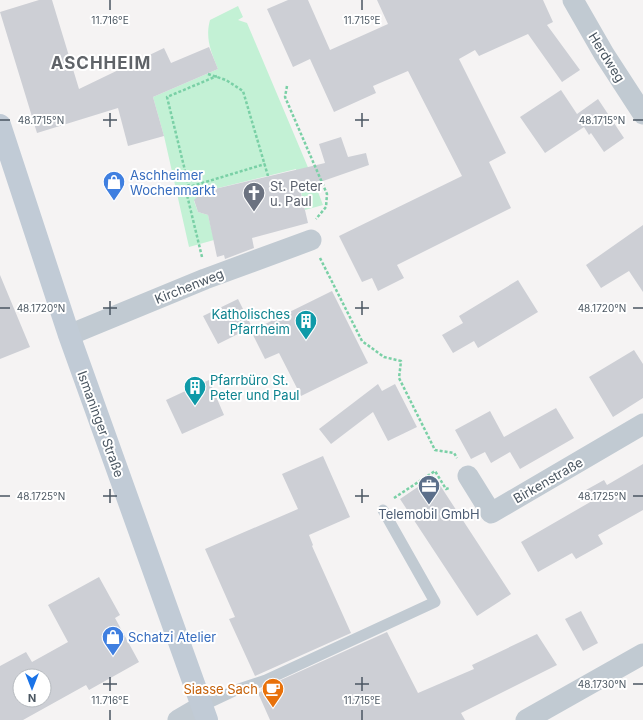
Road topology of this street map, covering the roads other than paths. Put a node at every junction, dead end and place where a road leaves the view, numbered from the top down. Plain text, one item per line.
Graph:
1 (572, 0) edge
2 (643, 114) edge
3 (0, 126) edge
4 (311, 240) road end
5 (68, 335) junction
6 (643, 424) edge
7 (468, 476) road end
8 (383, 510) road end
9 (643, 654) edge
10 (205, 713) edge
11 (178, 720) edge
12 (526, 720) edge

1 - 2 street, Herdweg
3 - 5 main road, Ismaninger Straße
4 - 5 street, Kirchenweg
5 - 10 main road, Ismaninger Straße
6 - 7 street, Birkenstraße
8 - 10 lane
9 - 12 street
10 - 11 street

